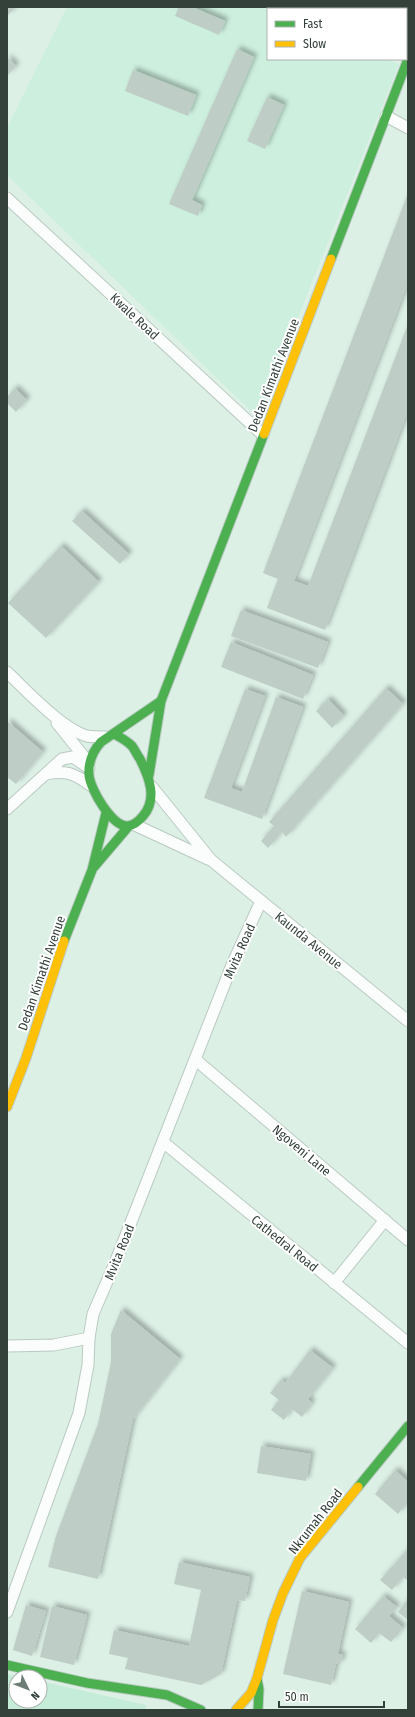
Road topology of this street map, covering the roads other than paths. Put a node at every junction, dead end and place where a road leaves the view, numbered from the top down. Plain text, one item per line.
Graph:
1 (408, 59) edge
2 (386, 116) junction
3 (408, 128) edge
4 (7, 198) edge
5 (263, 435) junction
6 (7, 672) edge
7 (161, 701) junction
8 (47, 710) junction
9 (110, 736) junction
10 (89, 766) junction
11 (45, 774) junction
12 (149, 775) junction
13 (90, 785) junction
14 (152, 787) junction
15 (7, 810) edge
16 (106, 813) junction
17 (131, 826) junction
18 (211, 860) junction
19 (92, 870) junction
20 (261, 901) junction
21 (408, 1021) edge
22 (196, 1060) junction
23 (7, 1107) edge
24 (163, 1142) junction
25 (385, 1220) junction
26 (408, 1240) edge
27 (334, 1283) junction
28 (89, 1338) junction
29 (408, 1343) edge
30 (7, 1346) edge
31 (408, 1426) edge
32 (7, 1612) edge
33 (7, 1665) edge
34 (257, 1678) junction
35 (166, 1695) junction
36 (175, 1710) edge
37 (202, 1710) edge
38 (236, 1710) edge
39 (258, 1710) edge

1 - 2 street, Dedan Kimathi Avenue
2 - 3 street
2 - 5 street, Dedan Kimathi Avenue
4 - 5 street, Kwale Road
5 - 7 street, Dedan Kimathi Avenue
6 - 8 street
7 - 9 street
7 - 12 street, Dedan Kimathi Avenue
8 - 9 street
8 - 10 street
9 - 10 street
9 - 12 street
10 - 11 street
10 - 13 street
11 - 13 street
11 - 15 street
12 - 14 street
13 - 16 street
14 - 17 street
14 - 18 street
16 - 17 street
16 - 19 street, Dedan Kimathi Avenue
17 - 18 street
17 - 19 street, Dedan Kimathi Avenue
18 - 20 street, Kaunda Avenue
19 - 23 street, Dedan Kimathi Avenue
20 - 21 street, Kaunda Avenue
20 - 22 street, Mvita Road
22 - 24 street, Mvita Road
22 - 25 street, Ngoveni Lane
24 - 27 street, Cathedral Road
24 - 28 street, Mvita Road
25 - 26 street, Ngoveni Lane
25 - 27 street
27 - 29 street, Cathedral Road
28 - 30 street
28 - 32 street, Mvita Road
31 - 34 street, Nkrumah Road
33 - 35 street
34 - 38 street, Nkrumah Road
34 - 39 street
35 - 36 street
35 - 37 street

